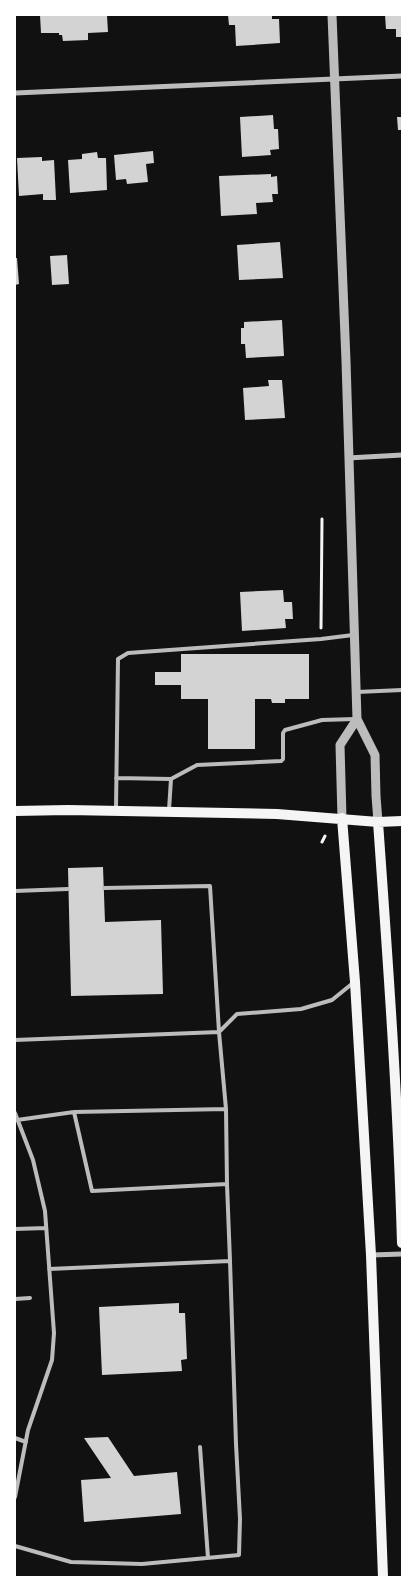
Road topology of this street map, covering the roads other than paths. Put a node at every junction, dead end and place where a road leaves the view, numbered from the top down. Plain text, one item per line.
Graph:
1 (332, 15) edge
2 (402, 76) edge
3 (334, 78) junction
4 (15, 93) edge
5 (402, 455) edge
6 (348, 458) junction
7 (355, 634) junction
8 (402, 690) edge
9 (356, 692) junction
10 (357, 719) junction
11 (116, 778) junction
12 (171, 779) junction
13 (15, 811) edge
14 (116, 811) junction
15 (169, 812) junction
16 (342, 818) junction
17 (402, 821) edge
18 (378, 822) junction
19 (104, 888) dead end
20 (68, 889) dead end
21 (15, 891) edge
22 (355, 982) junction
23 (218, 1032) junction
24 (15, 1040) edge
25 (226, 1109) junction
26 (74, 1112) junction
27 (15, 1113) edge
28 (17, 1120) junction
29 (227, 1184) junction
30 (46, 1228) junction
31 (15, 1229) edge
32 (402, 1243) edge
33 (402, 1254) edge
34 (371, 1255) junction
35 (230, 1261) junction
36 (49, 1269) junction
37 (30, 1298) dead end
38 (15, 1299) edge
39 (15, 1438) edge
40 (26, 1442) junction
41 (200, 1447) dead end
42 (15, 1497) edge
43 (15, 1546) edge
44 (208, 1558) junction
45 (383, 1577) edge

1 - 3 street
2 - 3 street
3 - 4 street
3 - 6 street
5 - 6 street
6 - 7 street
7 - 9 street
7 - 11 lane
8 - 9 lane
9 - 10 street
10 - 12 lane
10 - 16 street
10 - 18 street
11 - 12 lane
11 - 14 lane
12 - 15 lane
13 - 14 main road
14 - 15 main road
15 - 16 main road
16 - 18 main road
16 - 22 main road
17 - 18 main road
18 - 32 main road
19 - 23 lane
20 - 21 lane
22 - 23 lane
22 - 34 main road
23 - 24 lane
23 - 25 lane
25 - 26 lane
25 - 29 lane
26 - 28 lane
26 - 29 lane
27 - 28 lane
28 - 30 lane
29 - 35 lane
30 - 31 lane
30 - 36 lane
33 - 34 street
34 - 45 main road
35 - 36 lane
35 - 44 lane
36 - 40 lane
37 - 38 lane
39 - 40 lane
40 - 42 lane
41 - 44 lane
43 - 44 lane

